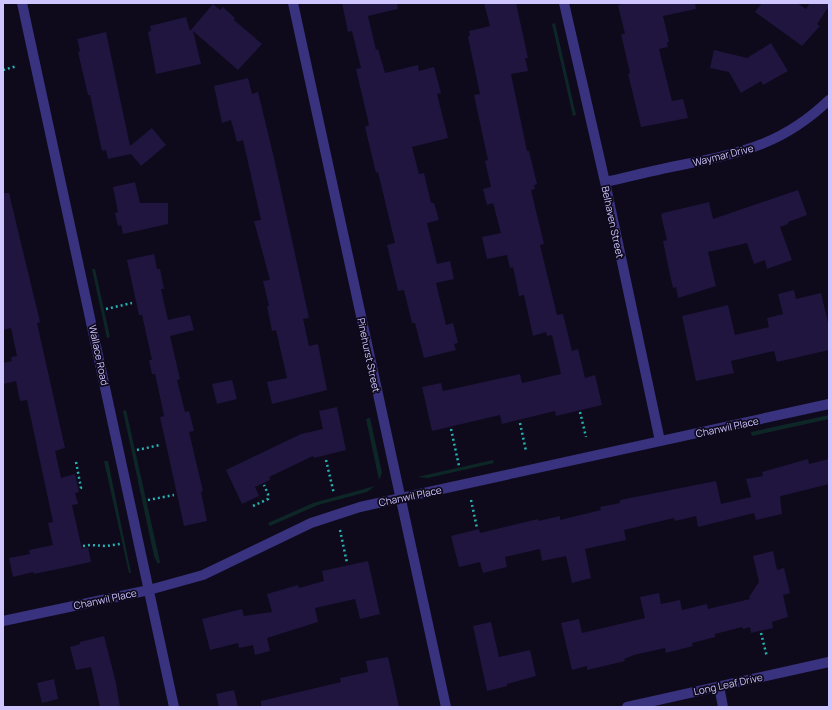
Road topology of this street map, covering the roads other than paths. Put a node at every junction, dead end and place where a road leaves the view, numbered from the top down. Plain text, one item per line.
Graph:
1 (22, 3) edge
2 (293, 3) edge
3 (564, 3) edge
4 (829, 100) edge
5 (605, 182) junction
6 (829, 404) edge
7 (660, 441) junction
8 (400, 498) junction
9 (149, 590) junction
10 (3, 621) edge
11 (829, 662) edge
12 (719, 686) junction
13 (174, 707) edge
14 (446, 707) edge
15 (627, 707) edge
16 (724, 707) edge

1 - 9 street, Wallace Road
2 - 8 street, Pinehurst Street
3 - 5 street, Belhaven Street
4 - 5 street, Waymar Drive
5 - 7 street, Belhaven Street
6 - 7 street, Chanwil Place
7 - 8 street, Chanwil Place
8 - 9 street, Chanwil Place
8 - 14 street, Pinehurst Street
9 - 10 street, Chanwil Place
9 - 13 street, Wallace Road
11 - 12 street, Long Leaf Drive
12 - 15 street, Long Leaf Drive
12 - 16 street

